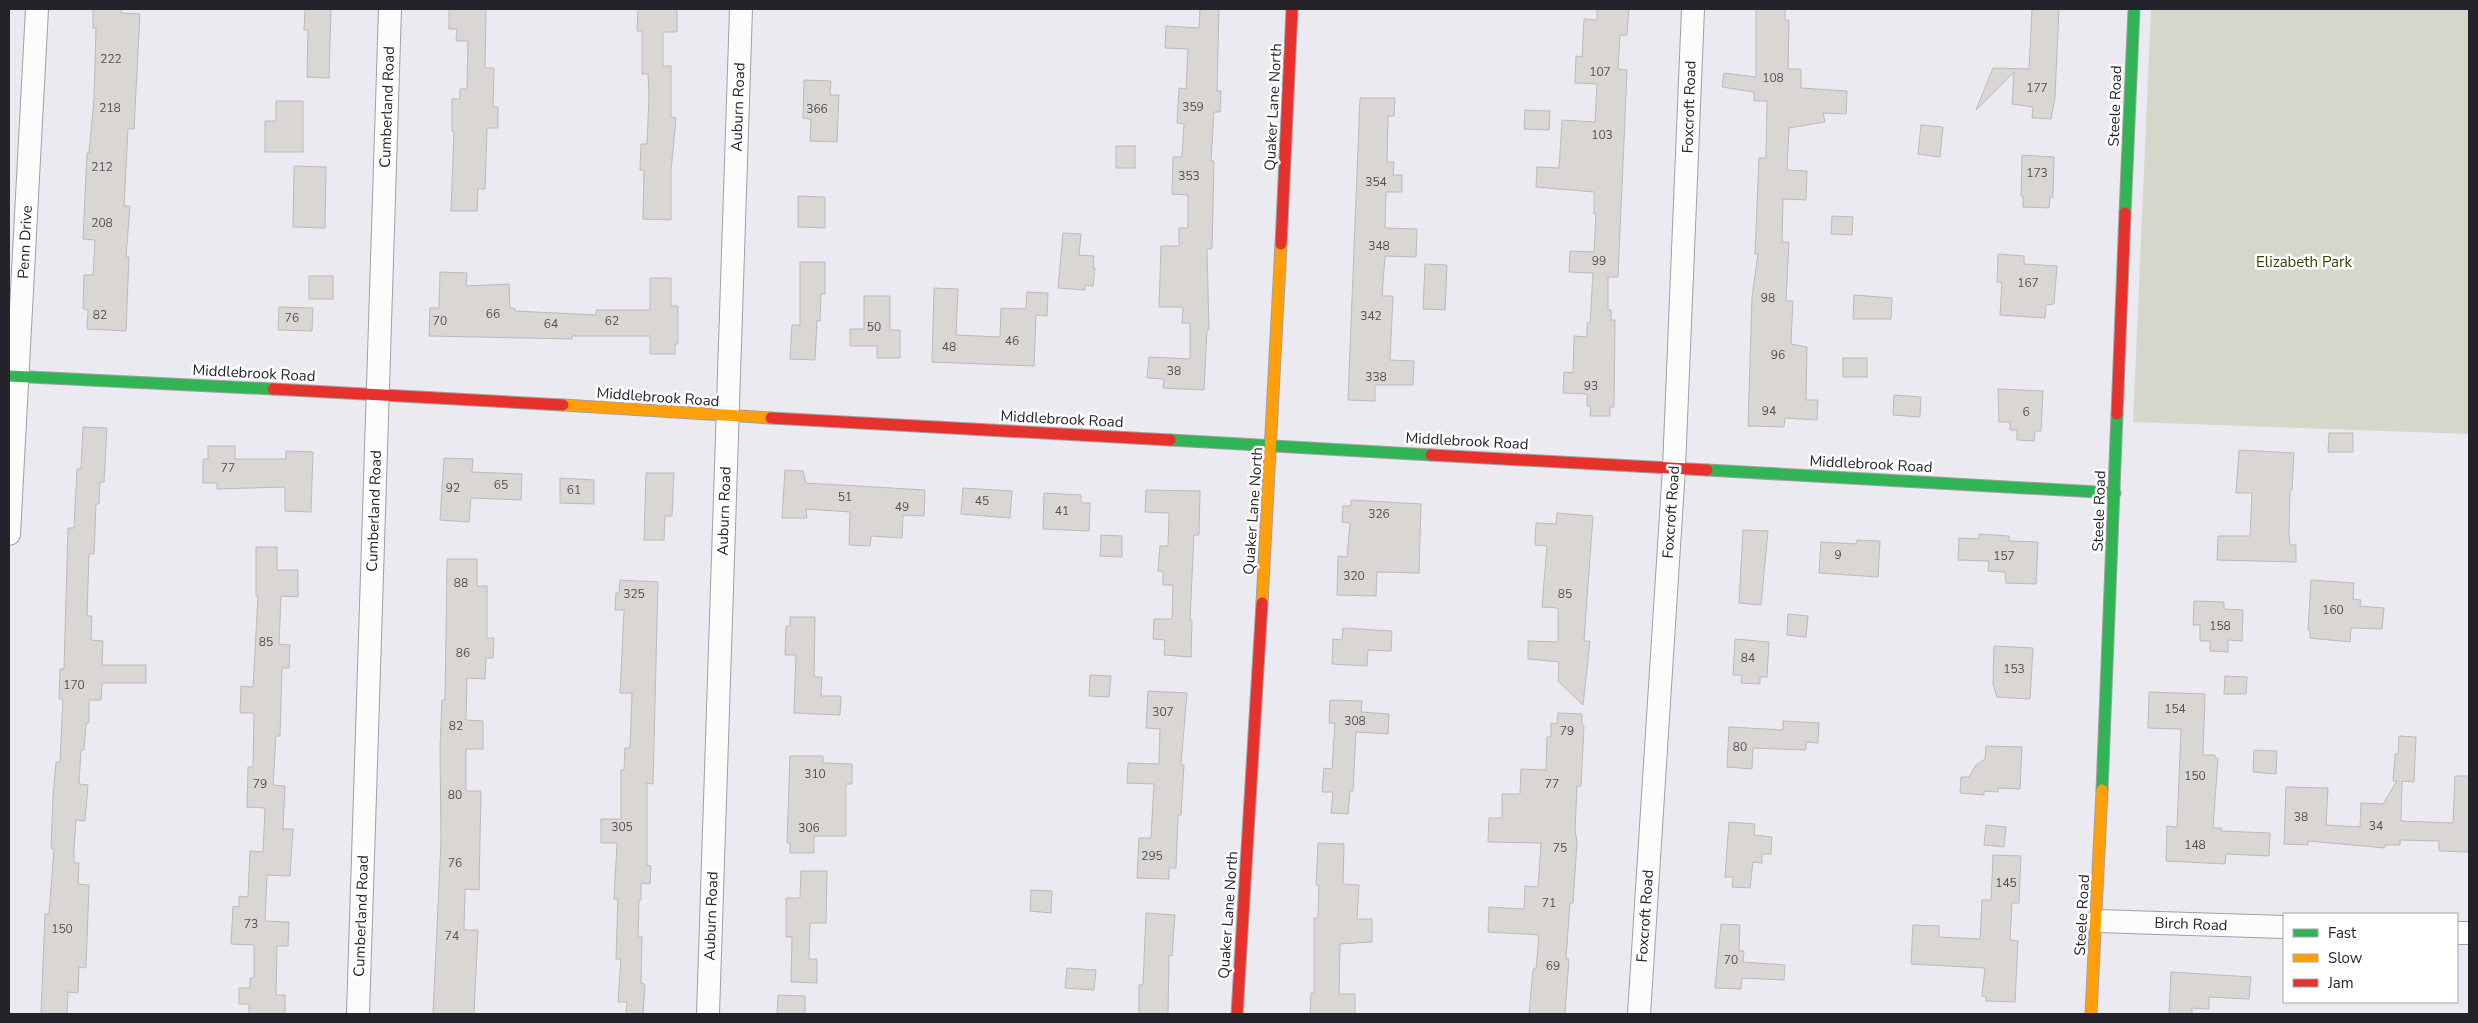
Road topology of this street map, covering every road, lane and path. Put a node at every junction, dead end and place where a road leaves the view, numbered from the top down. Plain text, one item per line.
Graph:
1 (37, 9) edge
2 (390, 9) edge
3 (741, 9) edge
4 (1292, 9) edge
5 (1693, 9) edge
6 (2134, 9) edge
7 (13, 376) edge
8 (378, 394) junction
9 (728, 416) junction
10 (1272, 445) junction
11 (1674, 468) junction
12 (2114, 493) junction
13 (9, 534) edge
14 (2097, 921) junction
15 (2283, 927) edge
16 (358, 1014) edge
17 (708, 1014) edge
18 (1237, 1014) edge
19 (1639, 1014) edge
20 (2091, 1014) edge

1 - 7 street, Penn Drive
2 - 8 street, Cumberland Road
3 - 9 street, Auburn Road
4 - 10 street, Quaker Lane North
5 - 11 street, Foxcroft Road
6 - 12 street, Steele Road
7 - 8 street, Middlebrook Road
7 - 13 street, Penn Drive
8 - 9 street, Middlebrook Road
8 - 16 street, Cumberland Road
9 - 10 street, Middlebrook Road
9 - 17 street, Auburn Road
10 - 11 street, Middlebrook Road
10 - 18 street, Quaker Lane North
11 - 12 street, Middlebrook Road
11 - 19 street, Foxcroft Road
12 - 14 street, Steele Road
14 - 15 street, Birch Road
14 - 20 street, Steele Road

